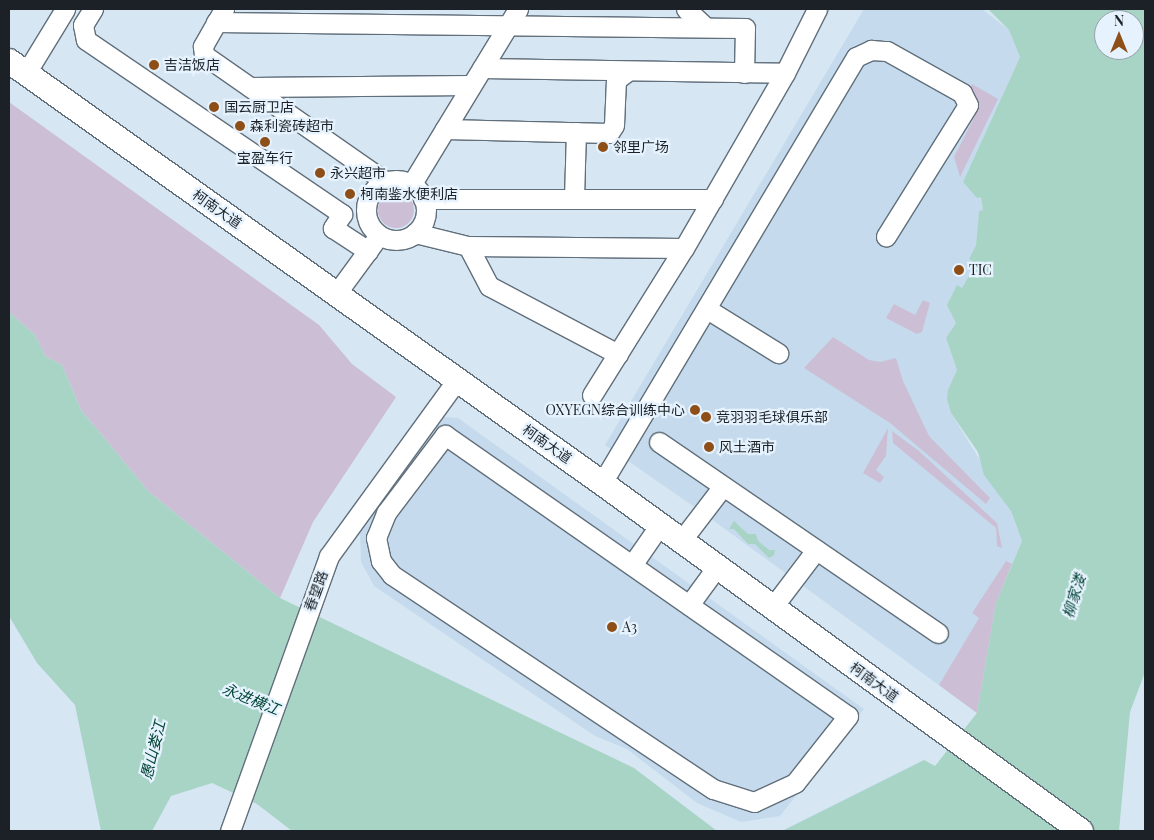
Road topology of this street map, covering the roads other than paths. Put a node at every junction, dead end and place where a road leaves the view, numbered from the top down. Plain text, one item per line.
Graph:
1 (65, 9) edge
2 (93, 9) edge
3 (686, 9) edge
4 (817, 9) edge
5 (220, 15) edge
6 (513, 16) edge
7 (705, 27) junction
8 (17, 67) edge
9 (482, 68) junction
10 (628, 71) junction
11 (744, 72) junction
12 (784, 73) junction
13 (471, 85) junction
14 (250, 88) junction
15 (445, 129) junction
16 (576, 132) junction
17 (386, 182) junction
18 (411, 184) junction
19 (574, 198) junction
20 (424, 199) junction
21 (713, 199) junction
22 (415, 233) junction
23 (379, 235) junction
24 (886, 236) dead end
25 (468, 246) junction
26 (684, 248) junction
27 (368, 251) junction
28 (336, 294) junction
29 (707, 309) junction
30 (778, 353) dead end
31 (618, 354) junction
32 (457, 380) junction
33 (592, 395) dead end
34 (659, 442) dead end
35 (602, 483) junction
36 (723, 486) junction
37 (659, 526) junction
38 (681, 541) junction
39 (816, 550) junction
40 (632, 565) junction
41 (716, 568) junction
42 (689, 605) junction
43 (772, 608) junction
44 (938, 633) dead end
45 (233, 824) edge
46 (1081, 831) edge

1 - 8 street
2 - 27 street
3 - 7 street
4 - 12 street
5 - 6 street
5 - 14 street
6 - 7 street
6 - 9 street
7 - 11 street
8 - 28 main road, 柯南大道
9 - 10 street
9 - 13 street
10 - 11 street
10 - 16 street
11 - 12 street
12 - 21 street
13 - 14 street
13 - 15 street
14 - 17 street
15 - 16 street
15 - 18 street
16 - 19 street
17 - 18 street
17 - 23 street
18 - 20 street
19 - 20 street
19 - 21 street
20 - 22 street
21 - 26 street
22 - 23 street
22 - 25 street
23 - 27 street
24 - 29 street
25 - 26 street
25 - 31 street
26 - 31 street
27 - 28 street
28 - 32 main road, 柯南大道
29 - 30 street
29 - 35 street
31 - 33 street
32 - 35 main road, 柯南大道
32 - 45 street, 春望路
34 - 36 street
35 - 37 main road, 柯南大道
36 - 38 street
36 - 39 street
37 - 38 main road, 柯南大道
37 - 40 street
38 - 41 main road, 柯南大道
39 - 43 street
39 - 44 street
40 - 42 street
40 - 42 street
41 - 42 street
41 - 43 main road, 柯南大道
43 - 46 main road, 柯南大道

